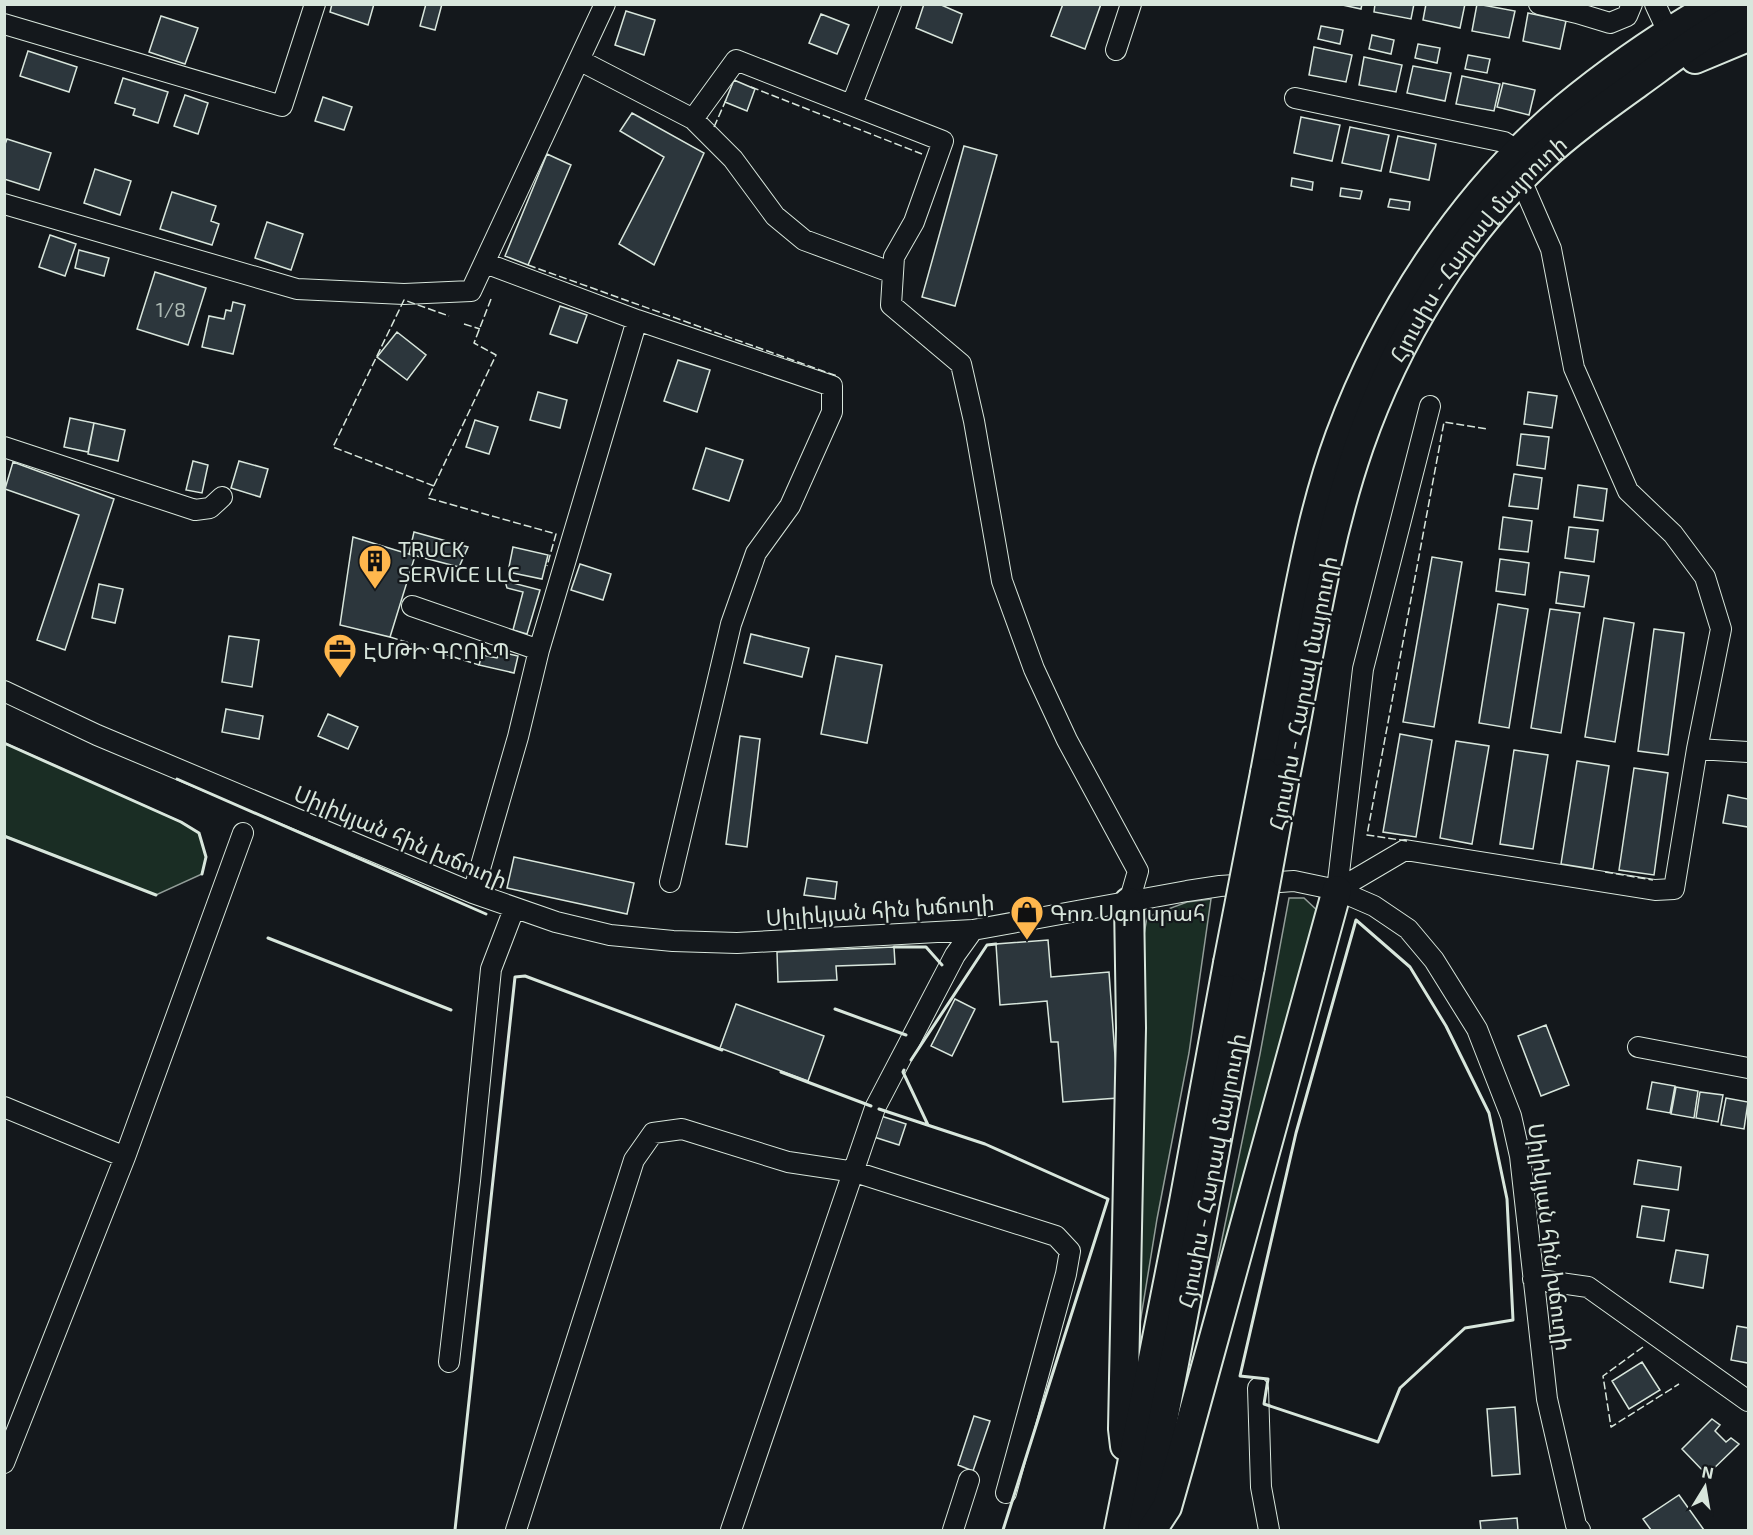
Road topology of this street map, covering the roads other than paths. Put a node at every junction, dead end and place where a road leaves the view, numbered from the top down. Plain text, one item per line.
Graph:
1 (315, 4) edge
2 (605, 4) edge
3 (891, 4) edge
4 (1131, 4) edge
5 (1539, 4) edge
6 (1632, 4) edge
7 (1655, 4) edge
8 (1715, 4) edge
9 (1749, 10) edge
10 (4, 24) edge
11 (1668, 32) junction
12 (1749, 36) edge
13 (1116, 50) dead end
14 (579, 60) junction
15 (1628, 90) junction
16 (1295, 98) dead end
17 (852, 104) junction
18 (693, 118) junction
19 (1519, 152) junction
20 (1521, 180) junction
21 (4, 204) edge
22 (484, 263) junction
23 (893, 273) junction
24 (638, 320) junction
25 (1430, 406) dead end
26 (4, 447) edge
27 (222, 497) dead end
28 (411, 606) dead end
29 (538, 650) junction
30 (4, 691) edge
31 (1282, 740) junction
32 (1697, 748) junction
33 (1749, 752) edge
34 (243, 833) dead end
35 (670, 882) dead end
36 (1337, 890) junction
37 (473, 893) junction
38 (1130, 902) junction
39 (513, 909) junction
40 (973, 930) junction
41 (1239, 965) junction
42 (1638, 1047) dead end
43 (1749, 1068) edge
44 (4, 1107) edge
45 (125, 1157) junction
46 (855, 1172) junction
47 (1533, 1279) junction
48 (449, 1362) dead end
49 (1258, 1388) dead end
50 (1749, 1401) edge
51 (4, 1463) edge
52 (1130, 1478) junction
53 (969, 1480) dead end
54 (1006, 1492) dead end
55 (516, 1530) edge
56 (731, 1530) edge
57 (953, 1530) edge
58 (1119, 1530) edge
59 (1142, 1530) edge
60 (1152, 1530) edge
61 (1269, 1530) edge
62 (1580, 1530) edge

1 - 10 street
2 - 14 street
3 - 17 street
4 - 13 street
5 - 6 street
7 - 11 street
8 - 11 highway, Հյուսիս - Հարավ մայրուղի
9 - 15 highway, Հյուսիս - Հարավ մայրուղի
11 - 19 highway, Հյուսիս - Հարավ մայրուղի
12 - 15 highway
14 - 18 street
14 - 22 street
15 - 20 highway, Հյուսիս - Հարավ մայրուղի
16 - 19 street
17 - 18 street
17 - 23 street
18 - 23 street
19 - 31 highway, Հյուսիս - Հարավ մայրուղի
20 - 31 highway, Հյուսիս - Հարավ մայրուղի
20 - 32 street
21 - 22 street
22 - 24 street
23 - 38 street
24 - 29 street
24 - 35 street
25 - 36 street
26 - 27 street
28 - 29 street
29 - 37 street
30 - 37 street, Սիլիկյան հին խճուղի
31 - 41 highway, Հյուսիս - Հարավ մայրուղի, bridge
32 - 33 street
32 - 36 street
34 - 45 street
36 - 38 street, Սիլիկյան հին խճուղի
36 - 47 street, Սիլիկյան հին խճուղի
36 - 60 highway
37 - 39 street, Սիլիկյան հին խճուղի
38 - 40 street, Սիլիկյան հին խճուղի
38 - 52 highway
39 - 40 street, Սիլիկյան հին խճուղի
39 - 48 street
40 - 46 street
41 - 52 highway, Հյուսիս - Հարավ մայրուղի
41 - 59 highway, Հյուսիս - Հարավ մայրուղի
42 - 43 street
44 - 45 street
45 - 51 street
46 - 54 street
46 - 55 street
46 - 56 street
47 - 50 street
47 - 62 street, Սիլիկյան հին խճուղի
49 - 61 street
52 - 58 highway, Հյուսիս - Հարավ մայրուղի
53 - 57 street

